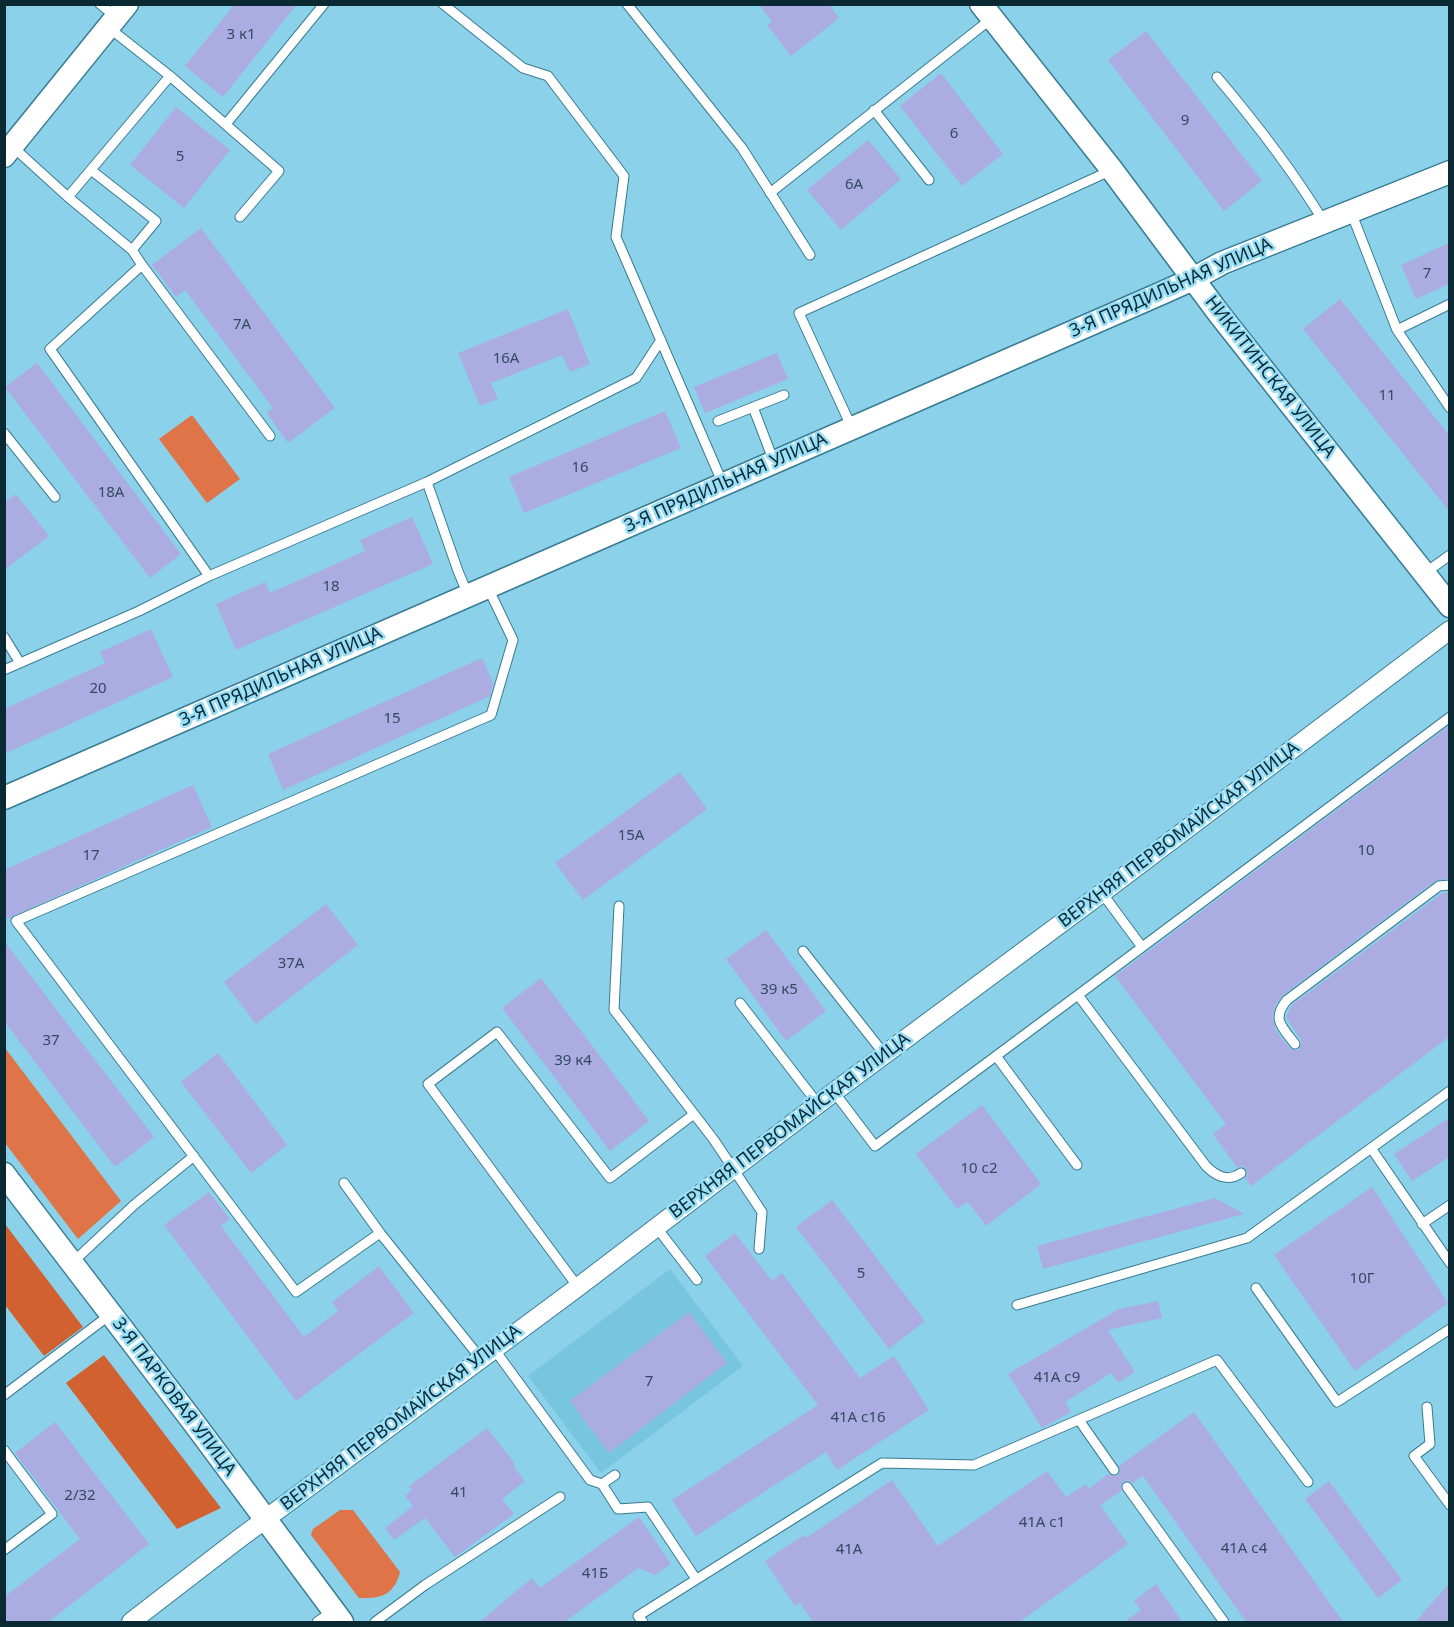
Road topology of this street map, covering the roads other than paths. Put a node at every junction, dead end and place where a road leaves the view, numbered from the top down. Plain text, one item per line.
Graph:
1 (324, 4) edge
2 (443, 4) edge
3 (627, 4) edge
4 (986, 12) edge
5 (113, 13) edge
6 (170, 76) junction
7 (1216, 77) dead end
8 (874, 110) junction
9 (225, 124) junction
10 (9, 152) edge
11 (91, 170) junction
12 (1112, 170) junction
13 (1449, 172) edge
14 (929, 180) dead end
15 (770, 193) junction
16 (68, 197) junction
17 (1351, 212) junction
18 (240, 217) dead end
19 (1324, 222) junction
20 (132, 250) junction
21 (810, 255) dead end
22 (142, 265) junction
23 (1193, 279) junction
24 (1449, 304) edge
25 (1397, 330) junction
26 (661, 340) junction
27 (784, 395) dead end
28 (753, 407) junction
29 (1449, 408) edge
30 (718, 421) dead end
31 (852, 428) junction
32 (4, 434) edge
33 (270, 436) dead end
34 (774, 462) junction
35 (427, 482) junction
36 (723, 484) junction
37 (55, 497) dead end
38 (1449, 555) edge
39 (1425, 573) junction
40 (209, 576) junction
41 (478, 592) junction
42 (1449, 606) edge
43 (1449, 630) edge
44 (4, 637) edge
45 (20, 663) junction
46 (4, 670) edge
47 (1449, 717) edge
48 (4, 798) edge
49 (1449, 885) edge
50 (1102, 893) junction
51 (619, 906) dead end
52 (1142, 947) junction
53 (803, 951) dead end
54 (1078, 995) junction
55 (740, 1003) dead end
56 (1295, 1044) dead end
57 (885, 1055) junction
58 (996, 1056) junction
59 (1449, 1091) edge
60 (834, 1092) junction
61 (818, 1104) junction
62 (694, 1114) junction
63 (1371, 1148) junction
64 (194, 1156) junction
65 (1077, 1165) dead end
66 (734, 1168) junction
67 (1242, 1173) dead end
68 (4, 1174) edge
69 (344, 1183) dead end
70 (1449, 1205) edge
71 (1422, 1224) junction
72 (657, 1228) junction
73 (380, 1233) junction
74 (759, 1249) dead end
75 (73, 1262) junction
76 (1449, 1263) edge
77 (697, 1280) dead end
78 (578, 1287) junction
79 (1256, 1288) dead end
80 (1017, 1305) dead end
81 (111, 1314) junction
82 (1449, 1329) edge
83 (487, 1354) junction
84 (4, 1395) edge
85 (1427, 1407) dead end
86 (1079, 1420) junction
87 (4, 1449) edge
88 (1114, 1470) dead end
89 (615, 1474) dead end
90 (1308, 1482) dead end
91 (602, 1484) junction
92 (1127, 1487) dead end
93 (560, 1497) dead end
94 (1449, 1505) edge
95 (265, 1519) junction
96 (4, 1550) edge
97 (696, 1579) junction
98 (330, 1619) edge
99 (131, 1623) edge
100 (375, 1623) edge
101 (643, 1623) edge
102 (1224, 1623) edge

1 - 9 lane
2 - 26 lane
3 - 15 lane
4 - 8 lane
4 - 12 street, НИКИТИНСКАЯ УЛИЦА
5 - 6 lane
5 - 10 street
6 - 9 lane
6 - 11 lane
7 - 19 lane
8 - 14 lane
8 - 15 lane
9 - 18 lane
10 - 16 lane
11 - 16 lane
11 - 20 lane
12 - 23 street, НИКИТИНСКАЯ УЛИЦА
12 - 31 lane
13 - 17 street, 3-Я ПРЯДИЛЬНАЯ УЛИЦА
15 - 21 lane
16 - 20 lane
17 - 19 street, 3-Я ПРЯДИЛЬНАЯ УЛИЦА
17 - 25 lane
19 - 23 street, 3-Я ПРЯДИЛЬНАЯ УЛИЦА
20 - 22 lane
22 - 33 lane
22 - 40 lane
23 - 31 street, 3-Я ПРЯДИЛЬНАЯ УЛИЦА
23 - 39 street, НИКИТИНСКАЯ УЛИЦА
24 - 25 lane
25 - 29 lane
26 - 35 lane
26 - 36 lane
27 - 28 lane
28 - 30 lane
28 - 34 lane
31 - 34 street, 3-Я ПРЯДИЛЬНАЯ УЛИЦА
32 - 37 lane
34 - 36 street, 3-Я ПРЯДИЛЬНАЯ УЛИЦА
35 - 40 lane
35 - 41 lane
36 - 41 street, 3-Я ПРЯДИЛЬНАЯ УЛИЦА
38 - 39 lane
39 - 42 street, НИКИТИНСКАЯ УЛИЦА
40 - 45 lane
41 - 48 street, 3-Я ПРЯДИЛЬНАЯ УЛИЦА
41 - 64 lane
43 - 50 street, ВЕРХНЯЯ ПЕРВОМАЙСКАЯ УЛИЦА
44 - 45 lane
45 - 46 lane
47 - 52 lane
49 - 56 lane
50 - 52 lane
50 - 57 street, ВЕРХНЯЯ ПЕРВОМАЙСКАЯ УЛИЦА
51 - 62 lane
52 - 54 lane
53 - 57 lane
54 - 58 lane
54 - 67 lane
55 - 61 lane
57 - 60 street, ВЕРХНЯЯ ПЕРВОМАЙСКАЯ УЛИЦА
58 - 60 lane
58 - 65 lane
59 - 63 lane
60 - 61 street, ВЕРХНЯЯ ПЕРВОМАЙСКАЯ УЛИЦА
61 - 66 street, ВЕРХНЯЯ ПЕРВОМАЙСКАЯ УЛИЦА
62 - 66 lane
62 - 78 lane
63 - 71 lane
63 - 80 lane
64 - 73 lane
64 - 75 lane
66 - 72 street, ВЕРХНЯЯ ПЕРВОМАЙСКАЯ УЛИЦА
66 - 74 lane
68 - 75 street, 3-Я ПАРКОВАЯ УЛИЦА
69 - 73 lane
70 - 71 lane
71 - 76 lane
72 - 77 lane
72 - 78 street, ВЕРХНЯЯ ПЕРВОМАЙСКАЯ УЛИЦА
73 - 83 lane
75 - 81 street, 3-Я ПАРКОВАЯ УЛИЦА
78 - 83 street, ВЕРХНЯЯ ПЕРВОМАЙСКАЯ УЛИЦА
79 - 82 lane
81 - 84 lane
81 - 95 street, 3-Я ПАРКОВАЯ УЛИЦА
83 - 91 lane
83 - 95 street, ВЕРХНЯЯ ПЕРВОМАЙСКАЯ УЛИЦА
85 - 94 lane
86 - 88 lane
86 - 90 lane
86 - 97 lane
87 - 96 lane
89 - 91 lane
91 - 97 lane
92 - 102 lane
93 - 100 lane
95 - 98 street, 3-Я ПАРКОВАЯ УЛИЦА
95 - 99 street, ВЕРХНЯЯ ПЕРВОМАЙСКАЯ УЛИЦА
97 - 101 lane

